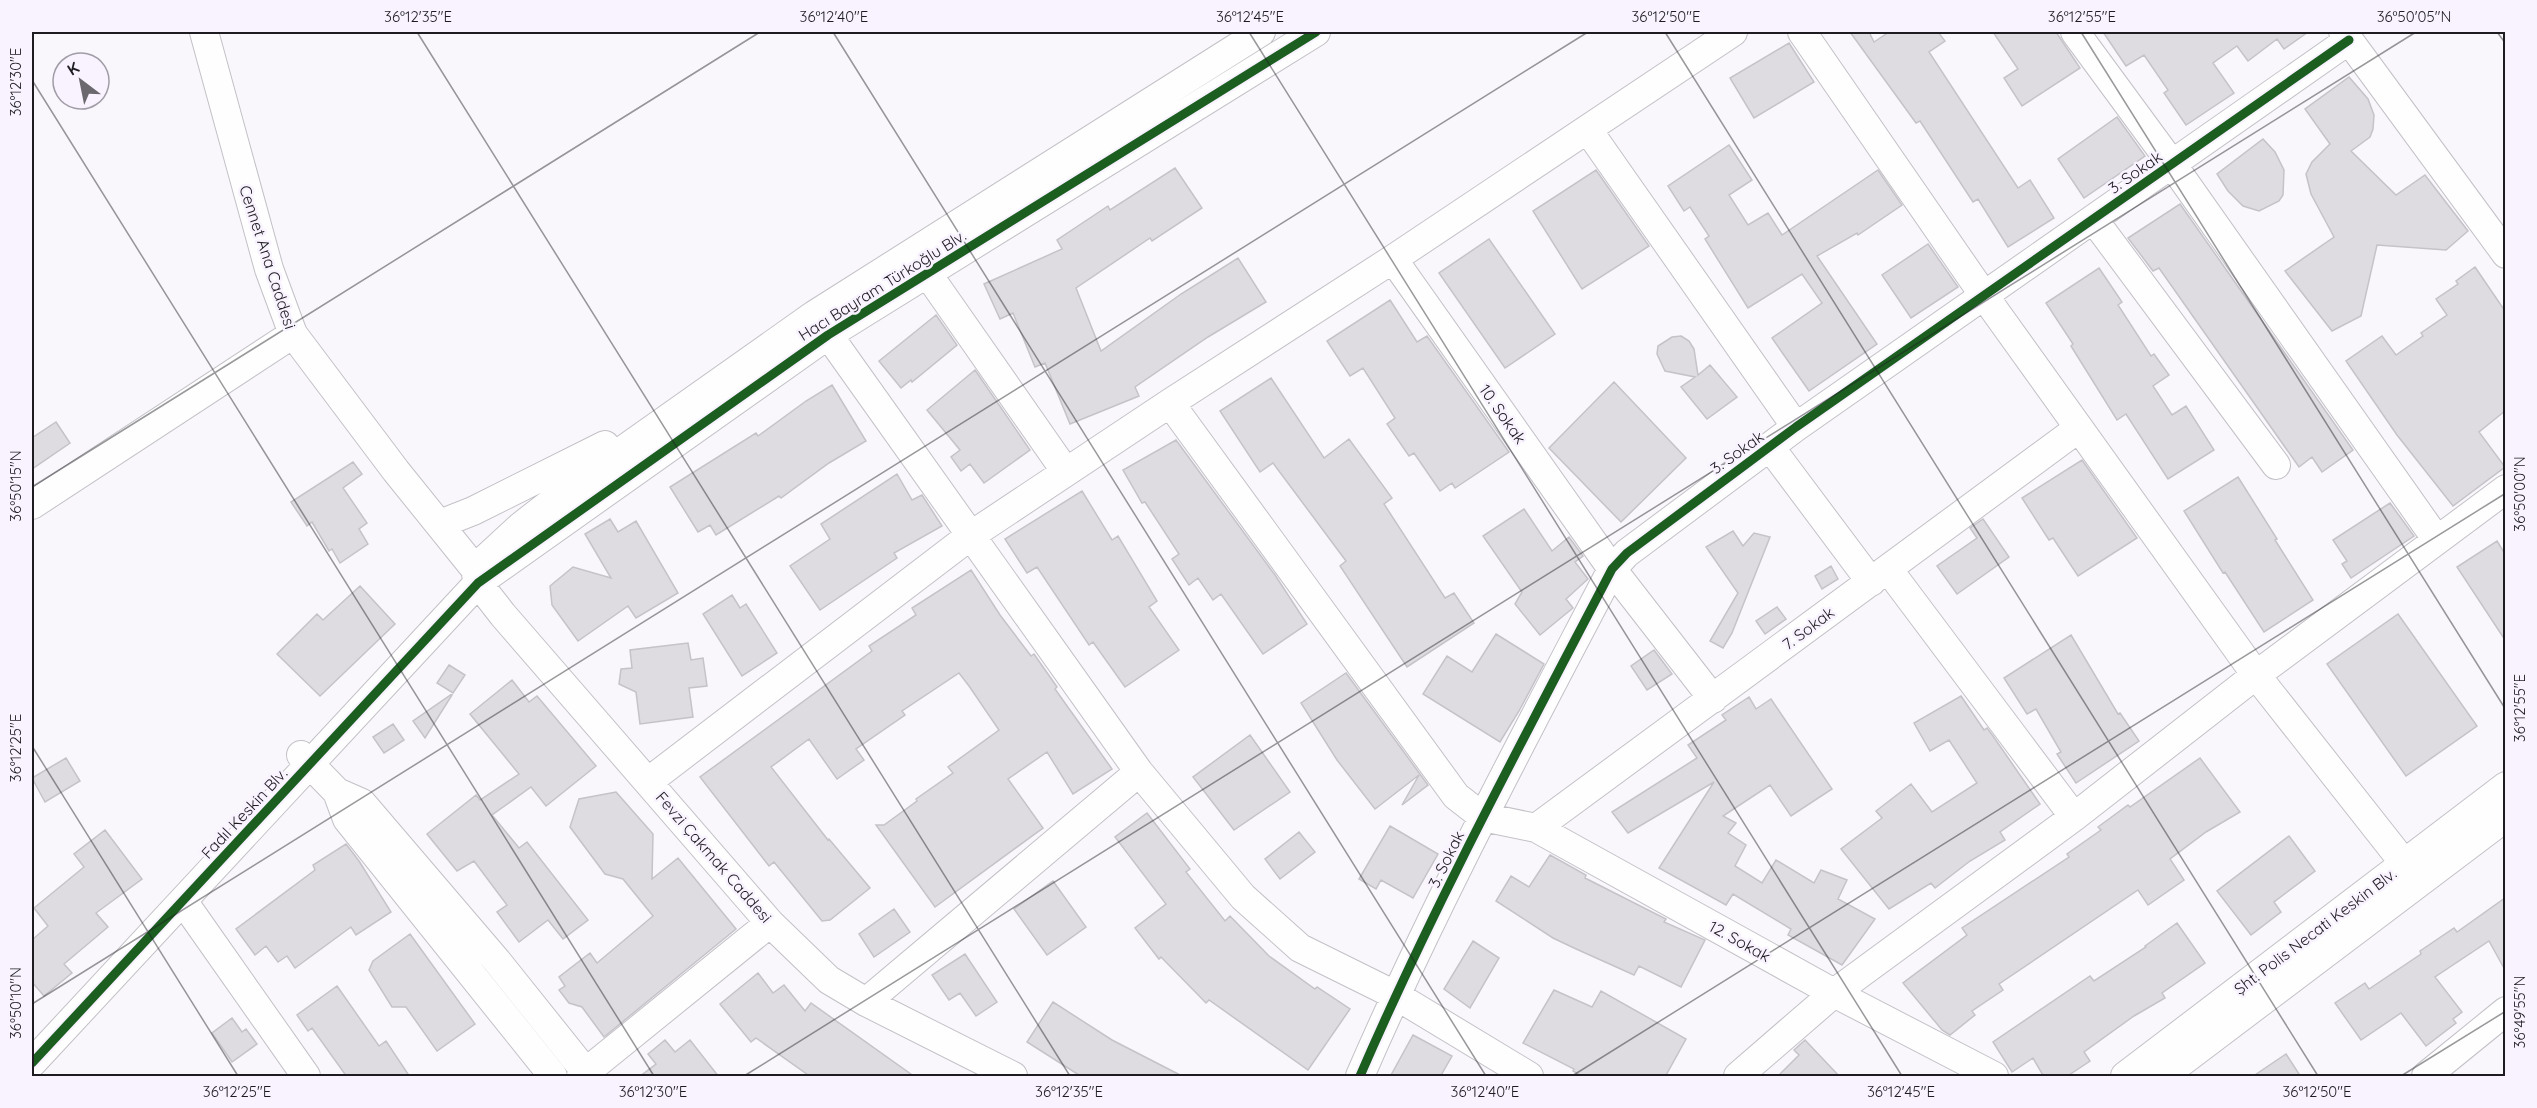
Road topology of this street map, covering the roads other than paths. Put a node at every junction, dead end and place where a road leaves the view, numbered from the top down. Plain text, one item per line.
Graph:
1 (204, 32) edge
2 (1261, 32) edge
3 (1316, 32) edge
4 (1733, 32) edge
5 (1802, 32) edge
6 (2075, 32) edge
7 (2346, 36) edge
8 (1588, 130) junction
9 (2172, 164) junction
10 (2094, 220) junction
11 (2505, 254) edge
12 (1393, 260) junction
13 (927, 273) junction
14 (1985, 297) junction
15 (821, 325) junction
16 (293, 334) junction
17 (700, 396) junction
18 (1170, 403) junction
19 (1796, 427) junction
20 (2079, 428) junction
21 (1770, 447) junction
22 (2277, 465) dead end
23 (1066, 472) junction
24 (2505, 489) edge
25 (32, 505) edge
26 (440, 524) junction
27 (970, 536) junction
28 (2437, 540) junction
29 (1612, 569) junction
30 (1879, 575) junction
31 (476, 576) junction
32 (2256, 675) junction
33 (1713, 699) junction
34 (305, 760) junction
35 (1139, 772) junction
36 (649, 781) junction
37 (2505, 786) edge
38 (337, 792) junction
39 (1483, 817) junction
40 (2074, 817) junction
41 (2505, 817) edge
42 (1536, 828) junction
43 (2411, 873) junction
44 (183, 901) junction
45 (770, 923) junction
46 (1834, 993) junction
47 (1395, 995) junction
48 (866, 1002) junction
49 (2505, 1011) edge
50 (32, 1042) edge
51 (32, 1063) edge
52 (585, 1075) edge
53 (306, 1077) edge
54 (553, 1077) edge
55 (1013, 1077) edge
56 (1360, 1077) edge
57 (1529, 1077) edge
58 (1738, 1077) edge
59 (1994, 1077) edge
60 (2125, 1077) edge
61 (2163, 1077) edge
62 (2426, 1077) edge

1 - 16 street, Cennet Ana Caddesi
2 - 15 street, Hacı Bayram Türkoğlu Blv.
3 - 13 street, Hacı Bayram Türkoğlu Blv.
4 - 8 street
5 - 14 street
6 - 9 street
7 - 9 street, 3. Sokak
7 - 11 street
8 - 12 street
8 - 19 street
9 - 10 street, 3. Sokak
9 - 28 street
10 - 14 street, 3. Sokak
10 - 22 street
12 - 18 street
12 - 29 street, 10. Sokak
13 - 15 street, Hacı Bayram Türkoğlu Blv.
13 - 23 street
14 - 19 street, 3. Sokak
14 - 20 street
15 - 17 street, Hacı Bayram Türkoğlu Blv.
15 - 27 street
15 - 31 street, Hacı Bayram Türkoğlu Blv.
16 - 25 street
16 - 26 street, Cennet Ana Caddesi
17 - 26 street
17 - 31 street, Hacı Bayram Türkoğlu Blv.
18 - 23 street
18 - 39 street
19 - 21 street, 3. Sokak
20 - 30 street, 7. Sokak
20 - 32 street
21 - 29 street, 3. Sokak
21 - 30 street
23 - 27 street
24 - 28 street
26 - 31 street, Cennet Ana Caddesi
27 - 35 street
27 - 36 street
28 - 32 street
29 - 33 street, 10. Sokak
29 - 39 street, 3. Sokak
30 - 33 street, 7. Sokak
30 - 40 street
31 - 34 street, Fadıl Keskin Blv.
31 - 36 street, Fevzi Çakmak Caddesi
32 - 40 street
32 - 43 street
33 - 42 street, 7. Sokak
34 - 38 street
34 - 44 street, Fadıl Keskin Blv.
34 - 50 street, Fadıl Keskin Blv.
35 - 47 street
35 - 48 street
36 - 45 street, Fevzi Çakmak Caddesi
37 - 43 street, Şht. Polis Necati Keskin Blv.
38 - 52 street
38 - 54 street
39 - 42 street, 12. Sokak
39 - 47 street, 3. Sokak
40 - 46 street
41 - 43 street, Şht. Polis Necati Keskin Blv.
42 - 46 street, 12. Sokak
43 - 60 street, Şht. Polis Necati Keskin Blv.
43 - 61 street, Şht. Polis Necati Keskin Blv.
44 - 51 street, Fadıl Keskin Blv.
44 - 53 street
45 - 48 street, Fevzi Çakmak Caddesi
45 - 52 street
46 - 58 street
46 - 59 street, 12. Sokak
47 - 56 street, 3. Sokak
47 - 57 street
48 - 55 street, Fevzi Çakmak Caddesi
49 - 62 street

